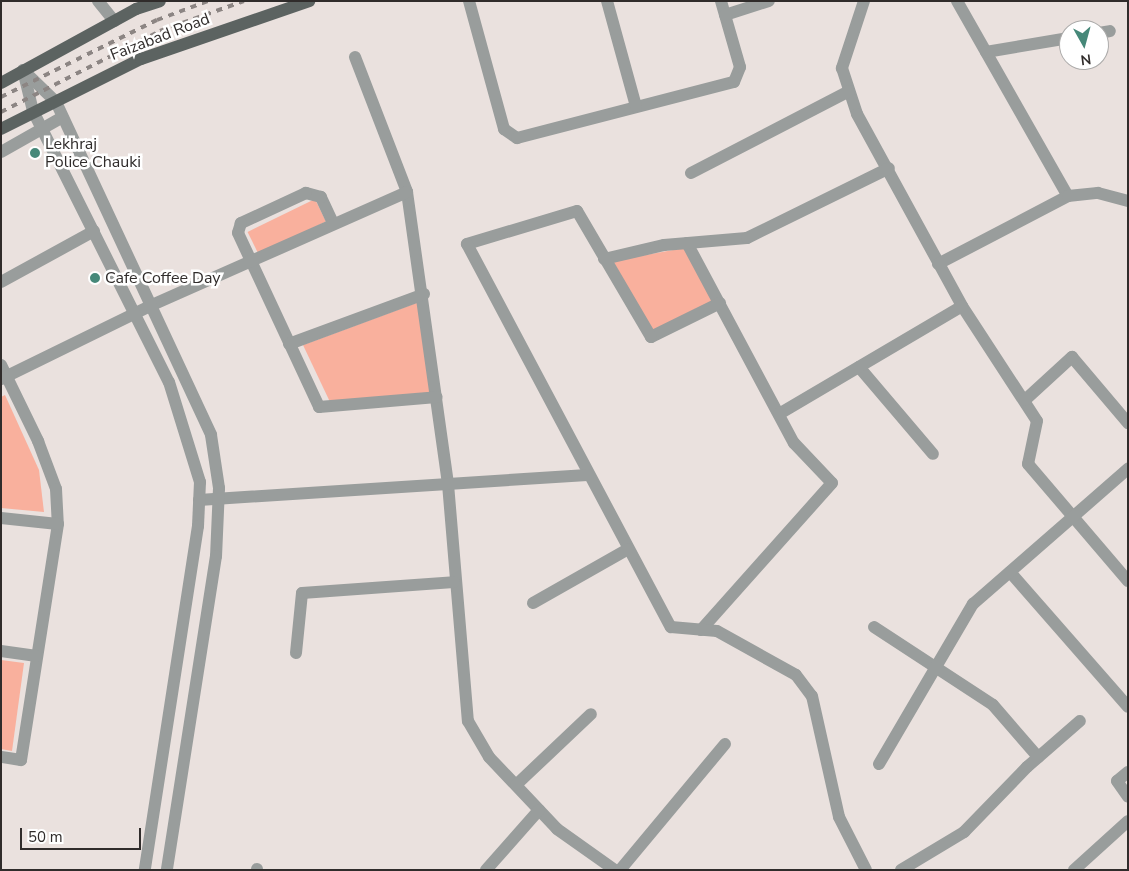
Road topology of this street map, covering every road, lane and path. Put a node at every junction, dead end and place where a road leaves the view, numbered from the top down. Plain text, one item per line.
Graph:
1 (98, 1) edge
2 (160, 1) edge
3 (309, 1) edge
4 (469, 1) edge
5 (607, 1) edge
6 (721, 1) edge
7 (769, 1) edge
8 (864, 1) edge
9 (957, 1) edge
10 (725, 15) junction
11 (114, 21) junction
12 (1059, 40) edge
13 (986, 52) junction
14 (354, 57) dead end
15 (23, 70) junction
16 (1, 83) edge
17 (850, 91) junction
18 (56, 102) junction
19 (636, 106) junction
20 (33, 111) junction
21 (61, 118) junction
22 (43, 128) junction
23 (1, 129) edge
24 (1, 152) edge
25 (889, 168) junction
26 (691, 173) dead end
27 (407, 192) junction
28 (1068, 196) junction
29 (1128, 201) edge
30 (333, 223) junction
31 (94, 231) junction
32 (687, 243) junction
33 (604, 259) junction
34 (249, 261) junction
35 (938, 264) junction
36 (1, 282) edge
37 (424, 294) junction
38 (720, 303) junction
39 (152, 305) junction
40 (962, 306) junction
41 (135, 314) junction
42 (289, 344) junction
43 (859, 367) junction
44 (3, 374) edge
45 (437, 397) junction
46 (1025, 400) junction
47 (779, 414) junction
48 (1128, 423) edge
49 (933, 454) dead end
50 (1128, 470) edge
51 (587, 475) junction
52 (448, 484) junction
53 (219, 499) junction
54 (199, 500) junction
55 (1073, 517) junction
56 (1, 518) edge
57 (58, 524) junction
58 (628, 550) junction
59 (1010, 572) junction
60 (1128, 581) edge
61 (454, 582) junction
62 (533, 603) dead end
63 (874, 627) dead end
64 (701, 630) junction
65 (1, 651) edge
66 (296, 653) dead end
67 (37, 656) junction
68 (934, 670) junction
69 (1128, 707) edge
70 (591, 714) dead end
71 (1080, 722) dead end
72 (725, 744) dead end
73 (1, 757) edge
74 (1038, 757) junction
75 (879, 764) dead end
76 (1128, 772) edge
77 (516, 785) junction
78 (1128, 797) edge
79 (539, 810) junction
80 (1128, 821) edge
81 (865, 869) edge
82 (146, 870) edge
83 (167, 870) edge
84 (486, 870) edge
85 (615, 870) edge
86 (620, 870) edge
87 (901, 870) edge
88 (1074, 870) edge

1 - 11 street
2 - 11 main road, Faizabad Road
3 - 18 main road, Faizabad Road
4 - 19 street
5 - 19 street
6 - 10 street
7 - 10 street
8 - 17 street
9 - 13 street
10 - 19 street
11 - 15 main road, Faizabad Road
12 - 13 street
13 - 28 street
14 - 27 street
15 - 16 main road, Faizabad Road
15 - 18 street
15 - 20 street
17 - 25 street
17 - 26 street
18 - 20 main road, Faizabad Road
18 - 21 street
20 - 22 street
20 - 23 main road, Faizabad Road
21 - 22 street
21 - 39 street
22 - 24 street
22 - 31 street
25 - 32 street
25 - 35 street
27 - 30 street
27 - 37 street
28 - 29 street
28 - 35 street
30 - 34 street
30 - 34 street
31 - 36 street
31 - 41 street
32 - 33 street
32 - 38 street
33 - 38 street
33 - 51 street
34 - 39 street
34 - 42 street
35 - 40 street
37 - 42 street
37 - 45 street
38 - 47 street
39 - 41 street
39 - 53 street
40 - 43 street
40 - 46 street
41 - 44 street
41 - 54 street
42 - 45 street
43 - 47 street
43 - 49 street
44 - 57 street
45 - 52 street
46 - 48 street
46 - 55 street
47 - 64 street
50 - 55 street
51 - 52 street
51 - 58 street
52 - 53 street
52 - 61 street
53 - 54 street
53 - 83 street
54 - 82 street
55 - 59 street
55 - 60 street
56 - 57 street
57 - 67 street
58 - 62 street
58 - 64 street
59 - 68 street
59 - 69 street
61 - 66 street
61 - 77 street
63 - 68 street
64 - 81 street
65 - 67 street
67 - 73 street
68 - 74 street
68 - 75 street
70 - 77 street
71 - 74 street
72 - 86 street
74 - 87 street
76 - 78 street
77 - 79 street
79 - 84 street
79 - 85 street
80 - 88 street

